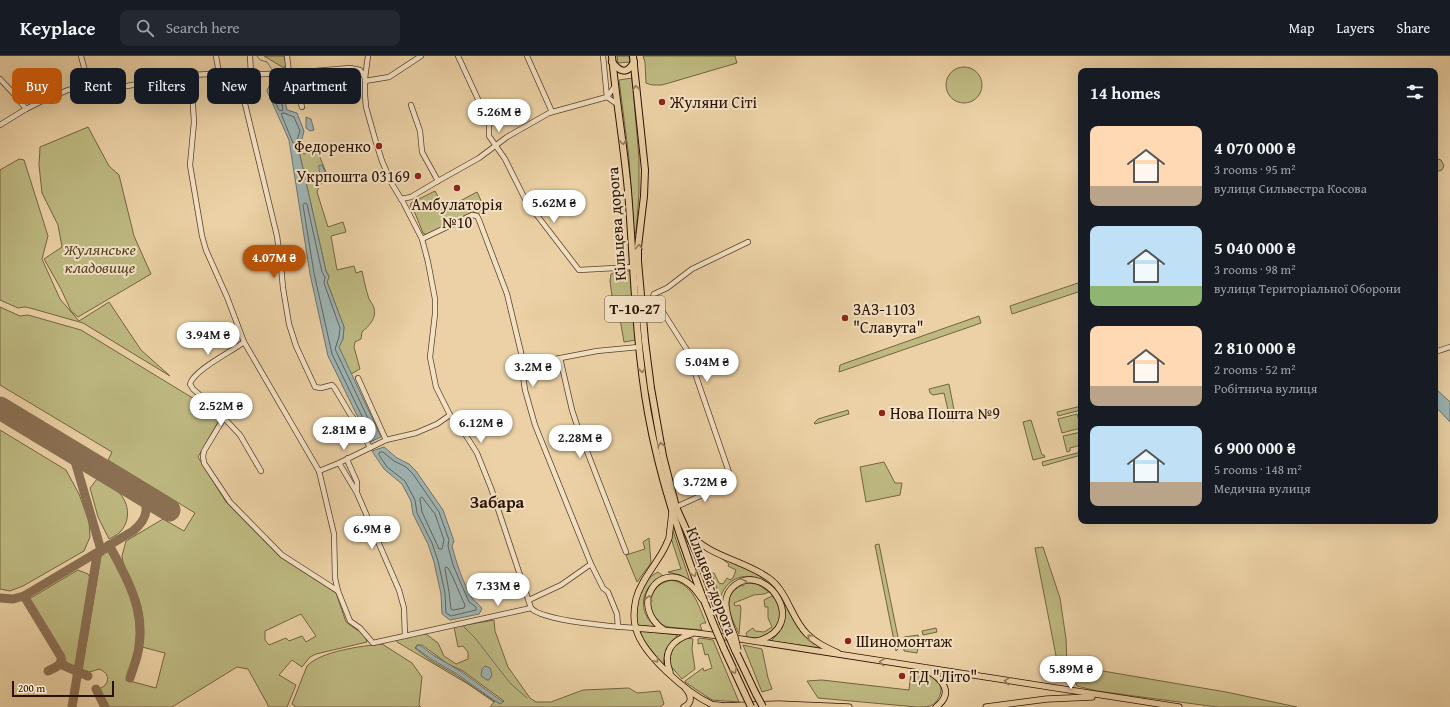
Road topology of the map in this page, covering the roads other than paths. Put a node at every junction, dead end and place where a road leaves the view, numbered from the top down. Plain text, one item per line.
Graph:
1 (81, 56) edge
2 (216, 56) edge
3 (250, 56) edge
4 (287, 56) edge
5 (368, 56) edge
6 (421, 56) edge
7 (458, 56) edge
8 (527, 56) edge
9 (603, 56) edge
10 (612, 59) edge
11 (633, 59) edge
12 (84, 68) edge
13 (218, 68) edge
14 (251, 68) edge
15 (290, 68) edge
16 (361, 71) edge
17 (0, 79) edge
18 (365, 79) junction
19 (615, 86) junction
20 (70, 90) edge
21 (607, 97) junction
22 (193, 104) edge
23 (245, 104) edge
24 (301, 104) edge
25 (617, 104) junction
26 (411, 105) dead end
27 (302, 107) dead end
28 (26, 110) junction
29 (552, 112) junction
30 (0, 125) edge
31 (496, 145) junction
32 (438, 181) junction
33 (401, 199) junction
34 (422, 239) junction
35 (748, 242) dead end
36 (633, 267) junction
37 (651, 301) junction
38 (642, 302) junction
39 (244, 342) junction
40 (639, 346) junction
41 (1450, 347) edge
42 (1438, 351) edge
43 (560, 358) junction
44 (524, 365) junction
45 (358, 378) dead end
46 (450, 415) junction
47 (224, 418) junction
48 (386, 440) junction
49 (370, 448) junction
50 (348, 458) junction
51 (339, 463) junction
52 (262, 471) dead end
53 (319, 471) junction
54 (357, 493) junction
55 (674, 509) junction
56 (682, 523) junction
57 (626, 552) dead end
58 (592, 564) junction
59 (338, 591) junction
60 (529, 600) junction
61 (706, 604) junction
62 (531, 608) junction
63 (727, 624) junction
64 (618, 627) junction
65 (635, 628) junction
66 (664, 630) junction
67 (696, 633) junction
68 (405, 636) junction
69 (754, 642) junction
70 (844, 656) junction
71 (920, 667) junction
72 (671, 676) junction
73 (686, 688) junction
74 (1060, 689) junction
75 (1104, 696) junction
76 (1059, 698) junction
77 (722, 706) edge
78 (684, 707) edge
79 (714, 707) edge
80 (751, 707) edge
81 (763, 707) edge
82 (849, 707) edge
83 (936, 707) edge
84 (986, 707) edge
85 (1179, 707) edge

1 - 12 street
2 - 13 street
3 - 14 street
4 - 15 street
5 - 18 street
6 - 18 street
7 - 31 street
8 - 29 street
9 - 21 street
10 - 11 highway
10 - 19 highway, Кільцева дорога / Т-10-27
38 -> 11 highway, Кільцева дорога / Т-10-27
16 - 18 street
17 - 28 street
18 - 33 street
19 - 21 street
19 - 25 highway, Кільцева дорога / Т-10-27
20 - 28 street
21 - 25 street
21 - 29 street
22 - 39 street
23 - 49 street
24 - 27 street
25 -> 36 highway, Кільцева дорога / Т-10-27
26 - 32 street
28 - 30 street
29 - 31 street
31 - 32 street
31 - 36 street
32 - 33 street
33 - 34 street
34 - 44 street
34 - 46 street
35 - 37 street
36 - 40 highway, Кільцева дорога / Т-10-27
37 - 38 street
37 - 55 street
55 -> 38 highway, Кільцева дорога / Т-10-27
39 - 47 street
39 - 53 street
40 - 43 street
40 -> 55 highway, Кільцева дорога / Т-10-27
41 - 42 street
43 - 44 street
43 - 57 street
44 - 58 street
45 - 48 street
46 - 48 street
46 - 60 street
47 - 52 street
47 - 59 street
48 - 49 street
49 - 50 street
50 - 51 street
50 - 54 street
51 - 53 street
51 - 54 street
53 - 59 street
54 - 68 street
55 - 56 highway, Кільцева дорога / Т-10-27
55 -> 61 highway, Кільцева дорога / Т-10-27
55 - 65 main road
56 - 63 highway, Кільцева дорога / Т-10-27
70 -> 56 main road
58 - 60 street
58 - 64 street
59 - 68 street
60 - 62 street
66 -> 61 main road
61 -> 80 highway, Кільцева дорога / Т-10-27, bridge
62 - 64 street
62 - 68 street
63 -> 69 main road
63 - 81 highway, Кільцева дорога / Т-10-27, bridge
64 - 65 street
65 - 66 main road
65 -> 72 main road
66 - 67 main road
67 - 69 main road
67 - 72 main road
69 - 70 main road
71 -> 70 main road
74 -> 71 main road
71 - 83 main road
72 - 73 main road
73 - 77 main road
73 - 78 main road
74 - 75 main road
74 - 76 main road
75 - 76 main road
75 - 85 main road
76 - 84 main road
77 - 79 main road
77 - 82 main road

